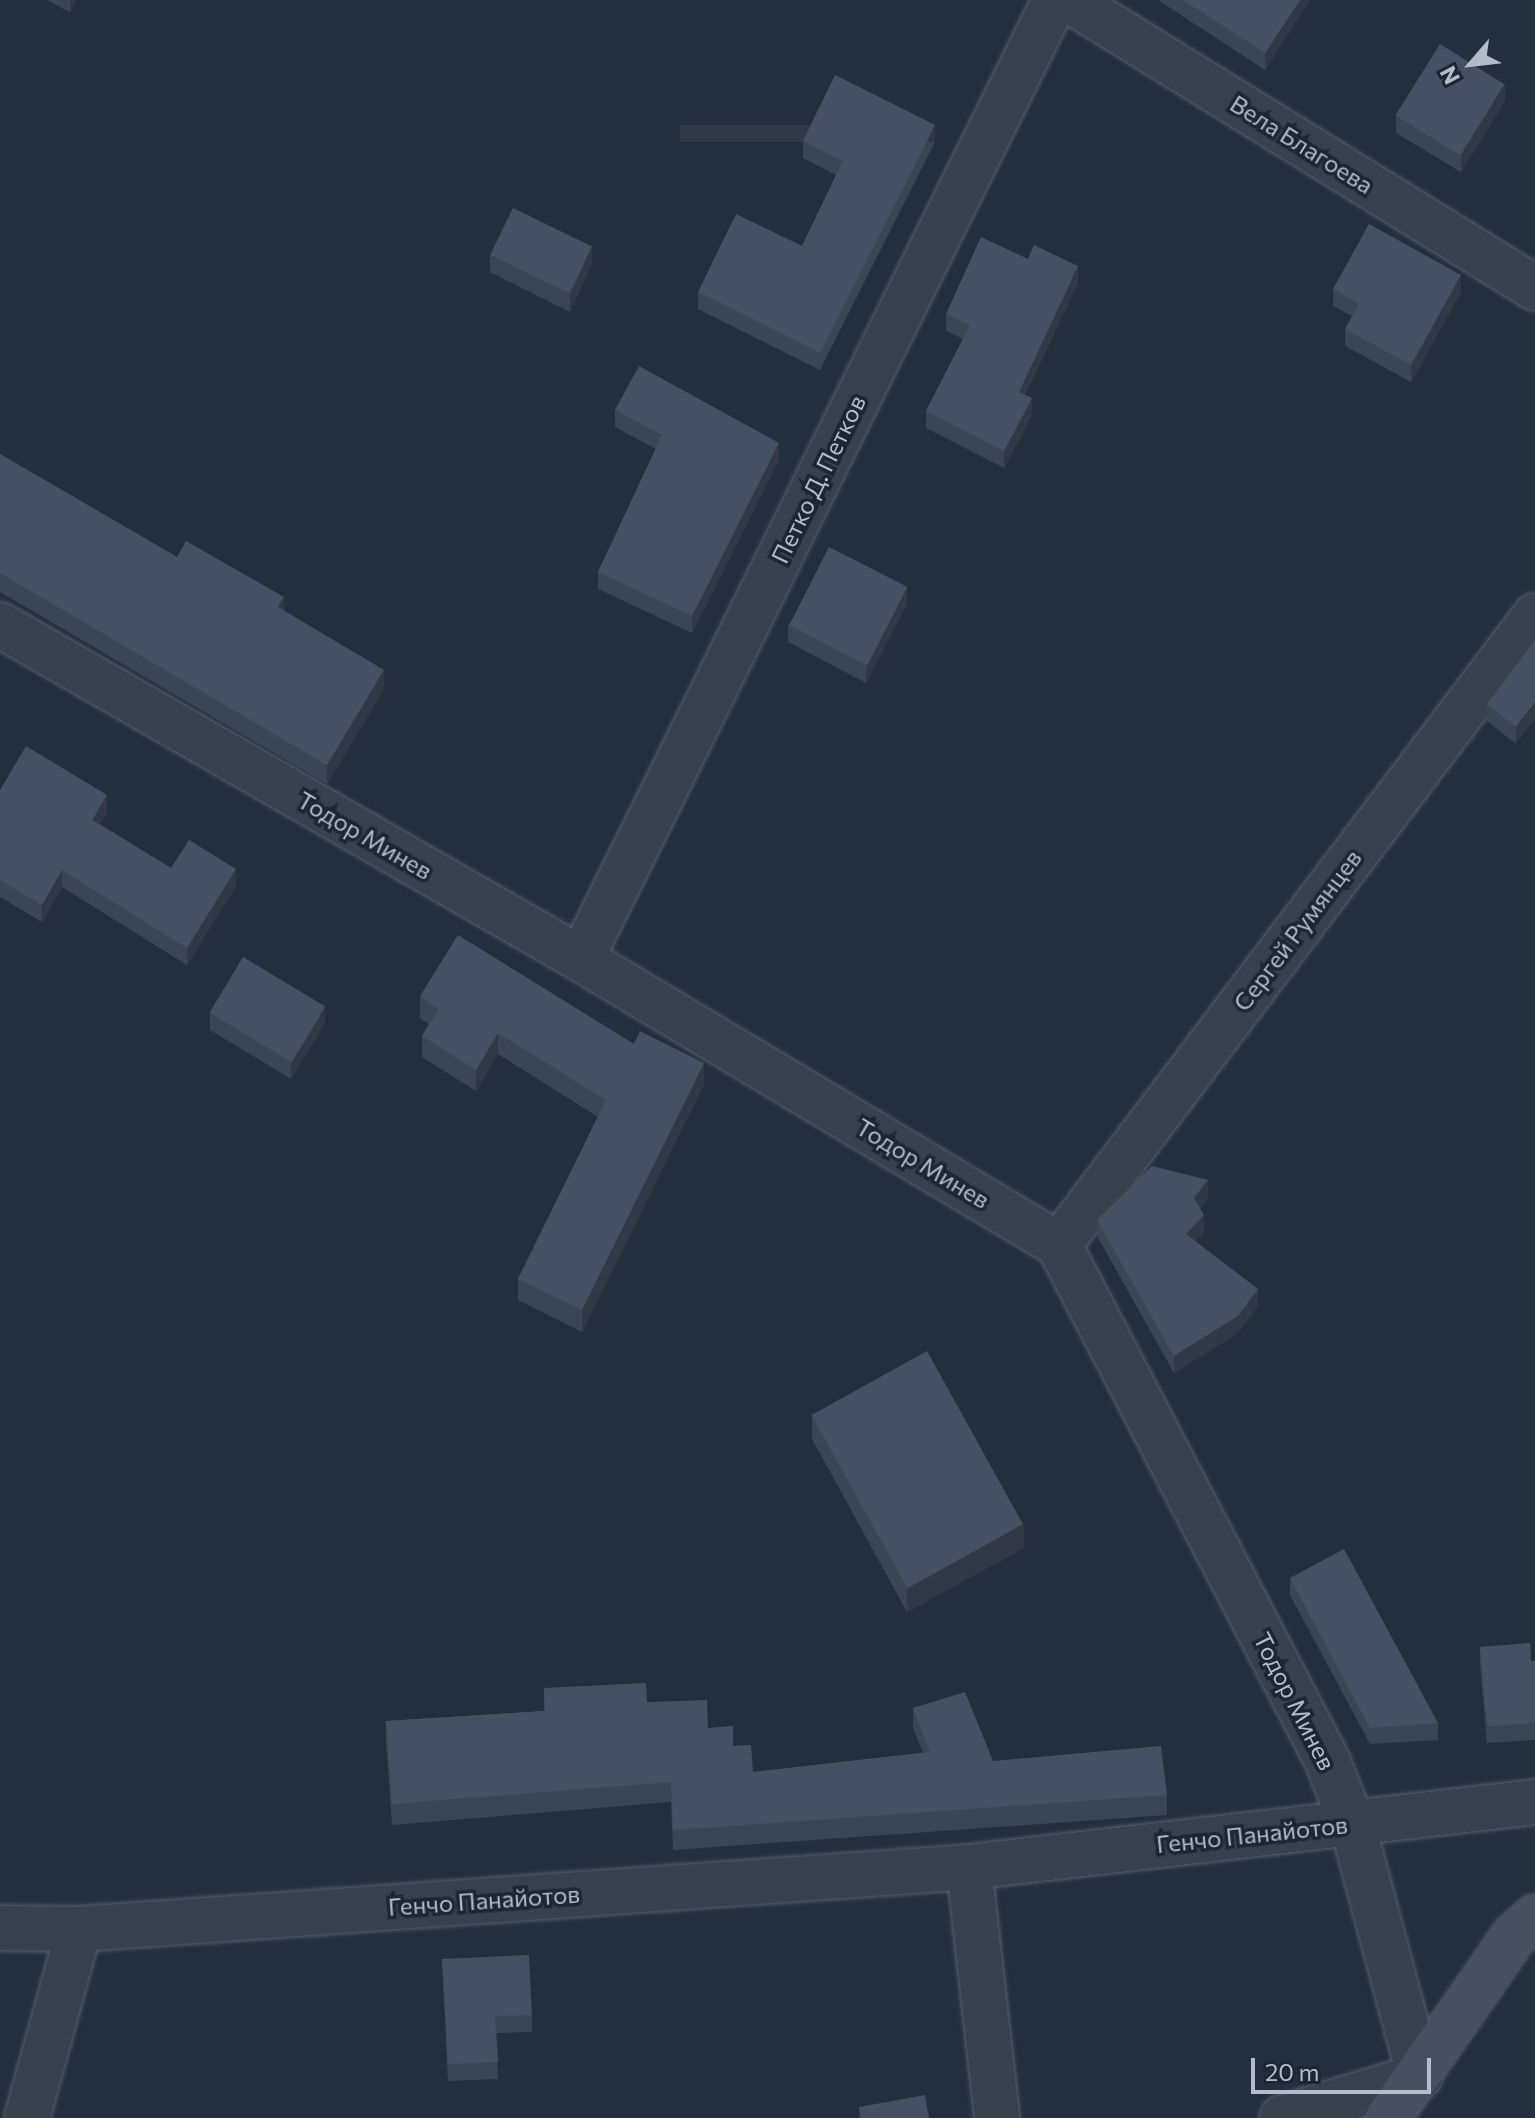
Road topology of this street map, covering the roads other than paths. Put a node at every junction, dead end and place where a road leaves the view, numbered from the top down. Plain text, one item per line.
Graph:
1 (1055, 0) edge
2 (1069, 0) edge
3 (1535, 288) edge
4 (1535, 616) edge
5 (0, 625) edge
6 (581, 959) junction
7 (1059, 1245) junction
8 (1535, 1802) edge
9 (1352, 1823) junction
10 (969, 1867) junction
11 (1535, 1917) edge
12 (0, 1928) edge
13 (79, 1929) junction
14 (1420, 2076) junction
15 (27, 2118) edge
16 (997, 2118) edge
17 (1282, 2118) edge
18 (1388, 2118) edge

1 - 6 street, Петко Д. Петков
2 - 3 street, Вела Благоева
4 - 7 street, Сергей Румянцев
5 - 6 street, Тодор Минев
6 - 7 street, Тодор Минев
7 - 9 street, Тодор Минев
8 - 9 street, Генчо Панайотов
9 - 10 street, Генчо Панайотов
9 - 14 street, Тодор Минев
10 - 13 street, Генчо Панайотов
10 - 16 street
11 - 14 street
12 - 13 street, Генчо Панайотов
13 - 15 street
14 - 17 street
14 - 18 street

